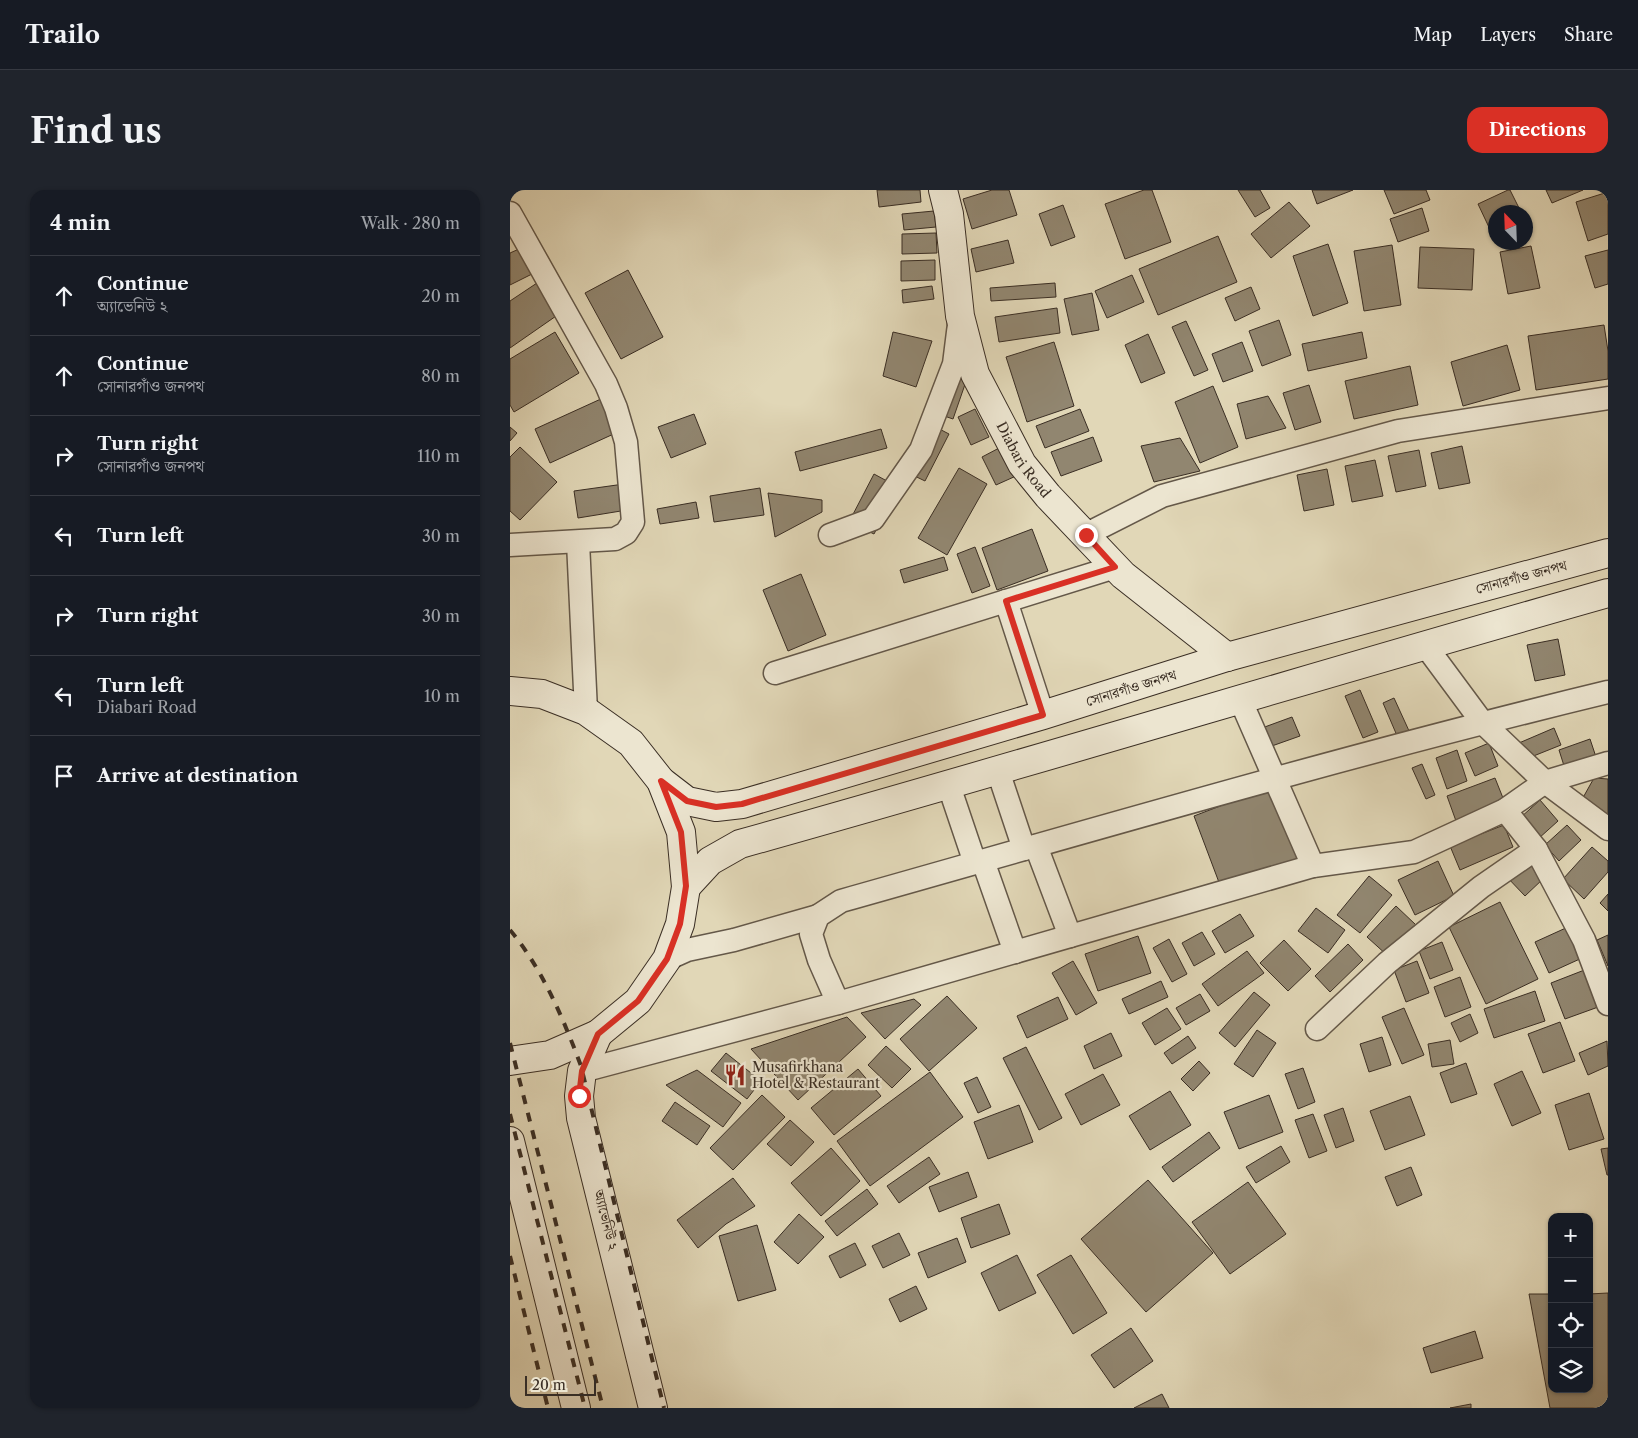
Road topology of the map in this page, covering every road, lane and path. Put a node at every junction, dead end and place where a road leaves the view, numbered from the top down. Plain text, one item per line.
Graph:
1 (944, 190) edge
2 (510, 213) edge
3 (960, 316) junction
4 (1608, 398) edge
5 (830, 535) dead end
6 (1086, 535) junction
7 (578, 542) junction
8 (510, 545) edge
9 (1608, 553) edge
10 (1115, 567) junction
11 (1608, 593) edge
12 (1006, 601) junction
13 (1412, 608) junction
14 (1425, 645) junction
15 (1227, 657) junction
16 (775, 673) dead end
17 (510, 691) edge
18 (1608, 692) edge
19 (1240, 698) junction
20 (586, 710) junction
21 (1043, 715) junction
22 (1482, 722) junction
23 (1608, 763) edge
24 (998, 771) junction
25 (1275, 778) junction
26 (661, 781) junction
27 (1545, 782) junction
28 (949, 786) junction
29 (1505, 810) junction
30 (1608, 829) edge
31 (1030, 847) junction
32 (1536, 849) junction
33 (979, 862) junction
34 (1313, 866) junction
35 (686, 886) junction
36 (818, 916) junction
37 (1070, 936) junction
38 (1015, 952) junction
39 (667, 959) junction
40 (838, 1003) junction
41 (1608, 1004) edge
42 (1316, 1029) dead end
43 (598, 1034) junction
44 (510, 1061) edge
45 (582, 1071) junction
46 (510, 1141) edge
47 (576, 1408) edge
48 (653, 1408) edge

1 - 3 main road, Diabari Road
2 - 7 street
3 - 5 street
3 - 6 main road, Diabari Road
4 - 6 street
6 - 10 main road, Diabari Road
7 - 8 street
7 - 20 street
9 - 13 main road, সোনারগাঁও জনপথ
10 - 12 street
10 - 15 main road, Diabari Road
11 - 14 main road
12 - 16 street
12 - 21 street
13 - 14 main road
13 - 15 main road, সোনারগাঁও জনপথ
14 - 19 main road
14 - 22 street
15 - 21 main road, সোনারগাঁও জনপথ
17 - 20 main road, সোনারগাঁও জনপথ
18 - 22 street
19 - 24 main road
19 - 25 street
20 - 26 main road, সোনারগাঁও জনপথ
21 - 26 main road, সোনারগাঁও জনপথ
22 - 25 street
22 - 27 street
23 - 27 street
24 - 28 main road
24 - 31 street
25 - 31 street
25 - 34 street
26 - 35 main road, সোনারগাঁও জনপথ
27 - 29 street
27 - 30 street
28 - 33 street
28 - 35 main road
29 - 32 street
29 - 34 street
31 - 33 street
31 - 37 street
32 - 41 street
32 - 42 street
33 - 36 street
33 - 38 street
34 - 37 street
35 - 39 main road, সোনারগাঁও জনপথ
36 - 39 street
36 - 40 street
37 - 38 street
38 - 40 street
39 - 43 main road, সোনারগাঁও জনপথ
40 - 45 street
43 - 44 main road, সোনারগাঁও জনপথ
43 - 45 main road, অ্যাভেনিউ ২
45 - 48 main road, অ্যাভেনিউ ২
46 - 47 main road

